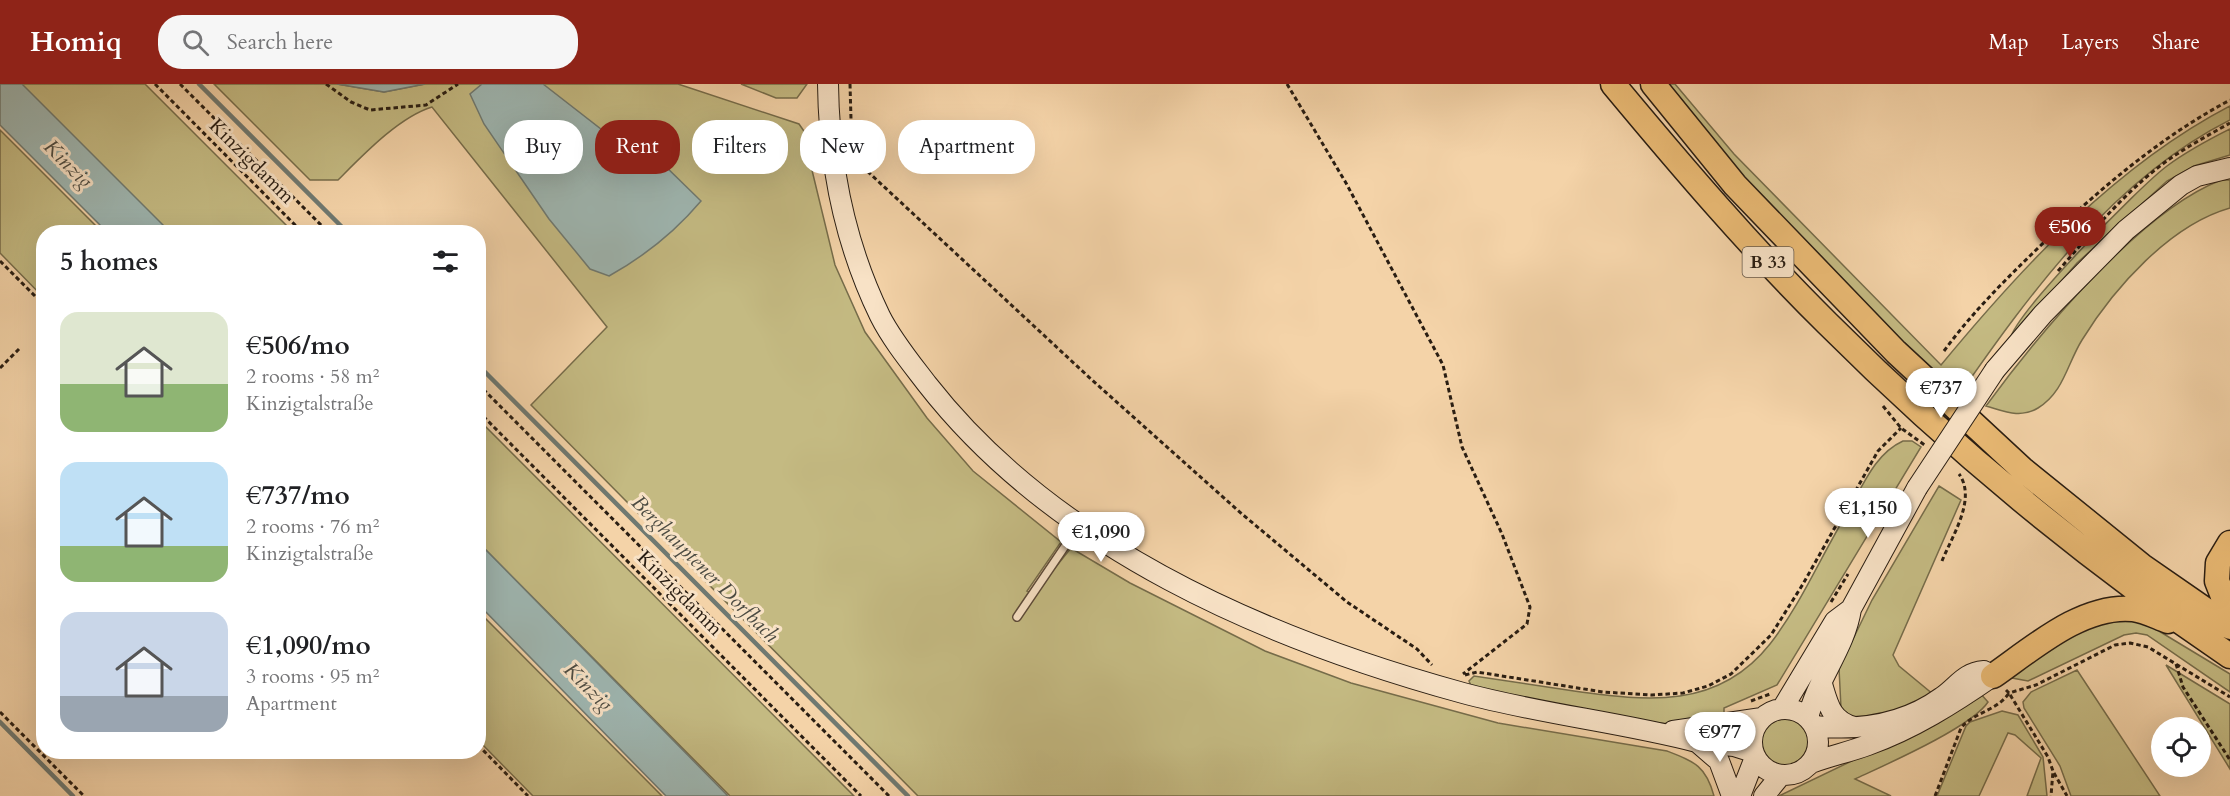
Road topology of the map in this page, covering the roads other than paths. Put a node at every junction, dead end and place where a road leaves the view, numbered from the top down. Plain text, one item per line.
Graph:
1 (828, 84) edge
2 (1613, 84) edge
3 (1653, 84) edge
4 (2230, 168) edge
5 (1078, 527) junction
6 (2230, 543) edge
7 (1851, 609) junction
8 (2230, 614) edge
9 (1017, 617) dead end
10 (2186, 627) junction
11 (2230, 627) edge
12 (2230, 656) edge
13 (1822, 684) junction
14 (2001, 685) junction
15 (1782, 709) junction
16 (1762, 718) junction
17 (1811, 722) junction
18 (1857, 728) junction
19 (1659, 732) junction
20 (1697, 742) junction
21 (1755, 756) junction
22 (1811, 763) junction
23 (1781, 776) junction
24 (1732, 796) edge
25 (1740, 796) edge
26 (1764, 796) edge

1 - 5 street
2 - 10 highway, B 33
3 - 11 highway, B 33
4 - 7 street, bridge
5 - 9 lane
5 - 19 street
6 - 8 highway
7 - 13 street
7 - 15 street
10 - 12 highway, B 33
10 - 14 highway, B 33
13 - 17 street
13 - 18 street
14 - 18 street
14 - 22 street
15 - 16 street
15 - 17 street
16 - 19 street
16 - 21 street
17 - 18 street
17 - 22 street
19 - 20 street
20 - 21 street
20 - 24 street
21 - 23 street
21 - 25 street
22 - 23 street
23 - 26 street

